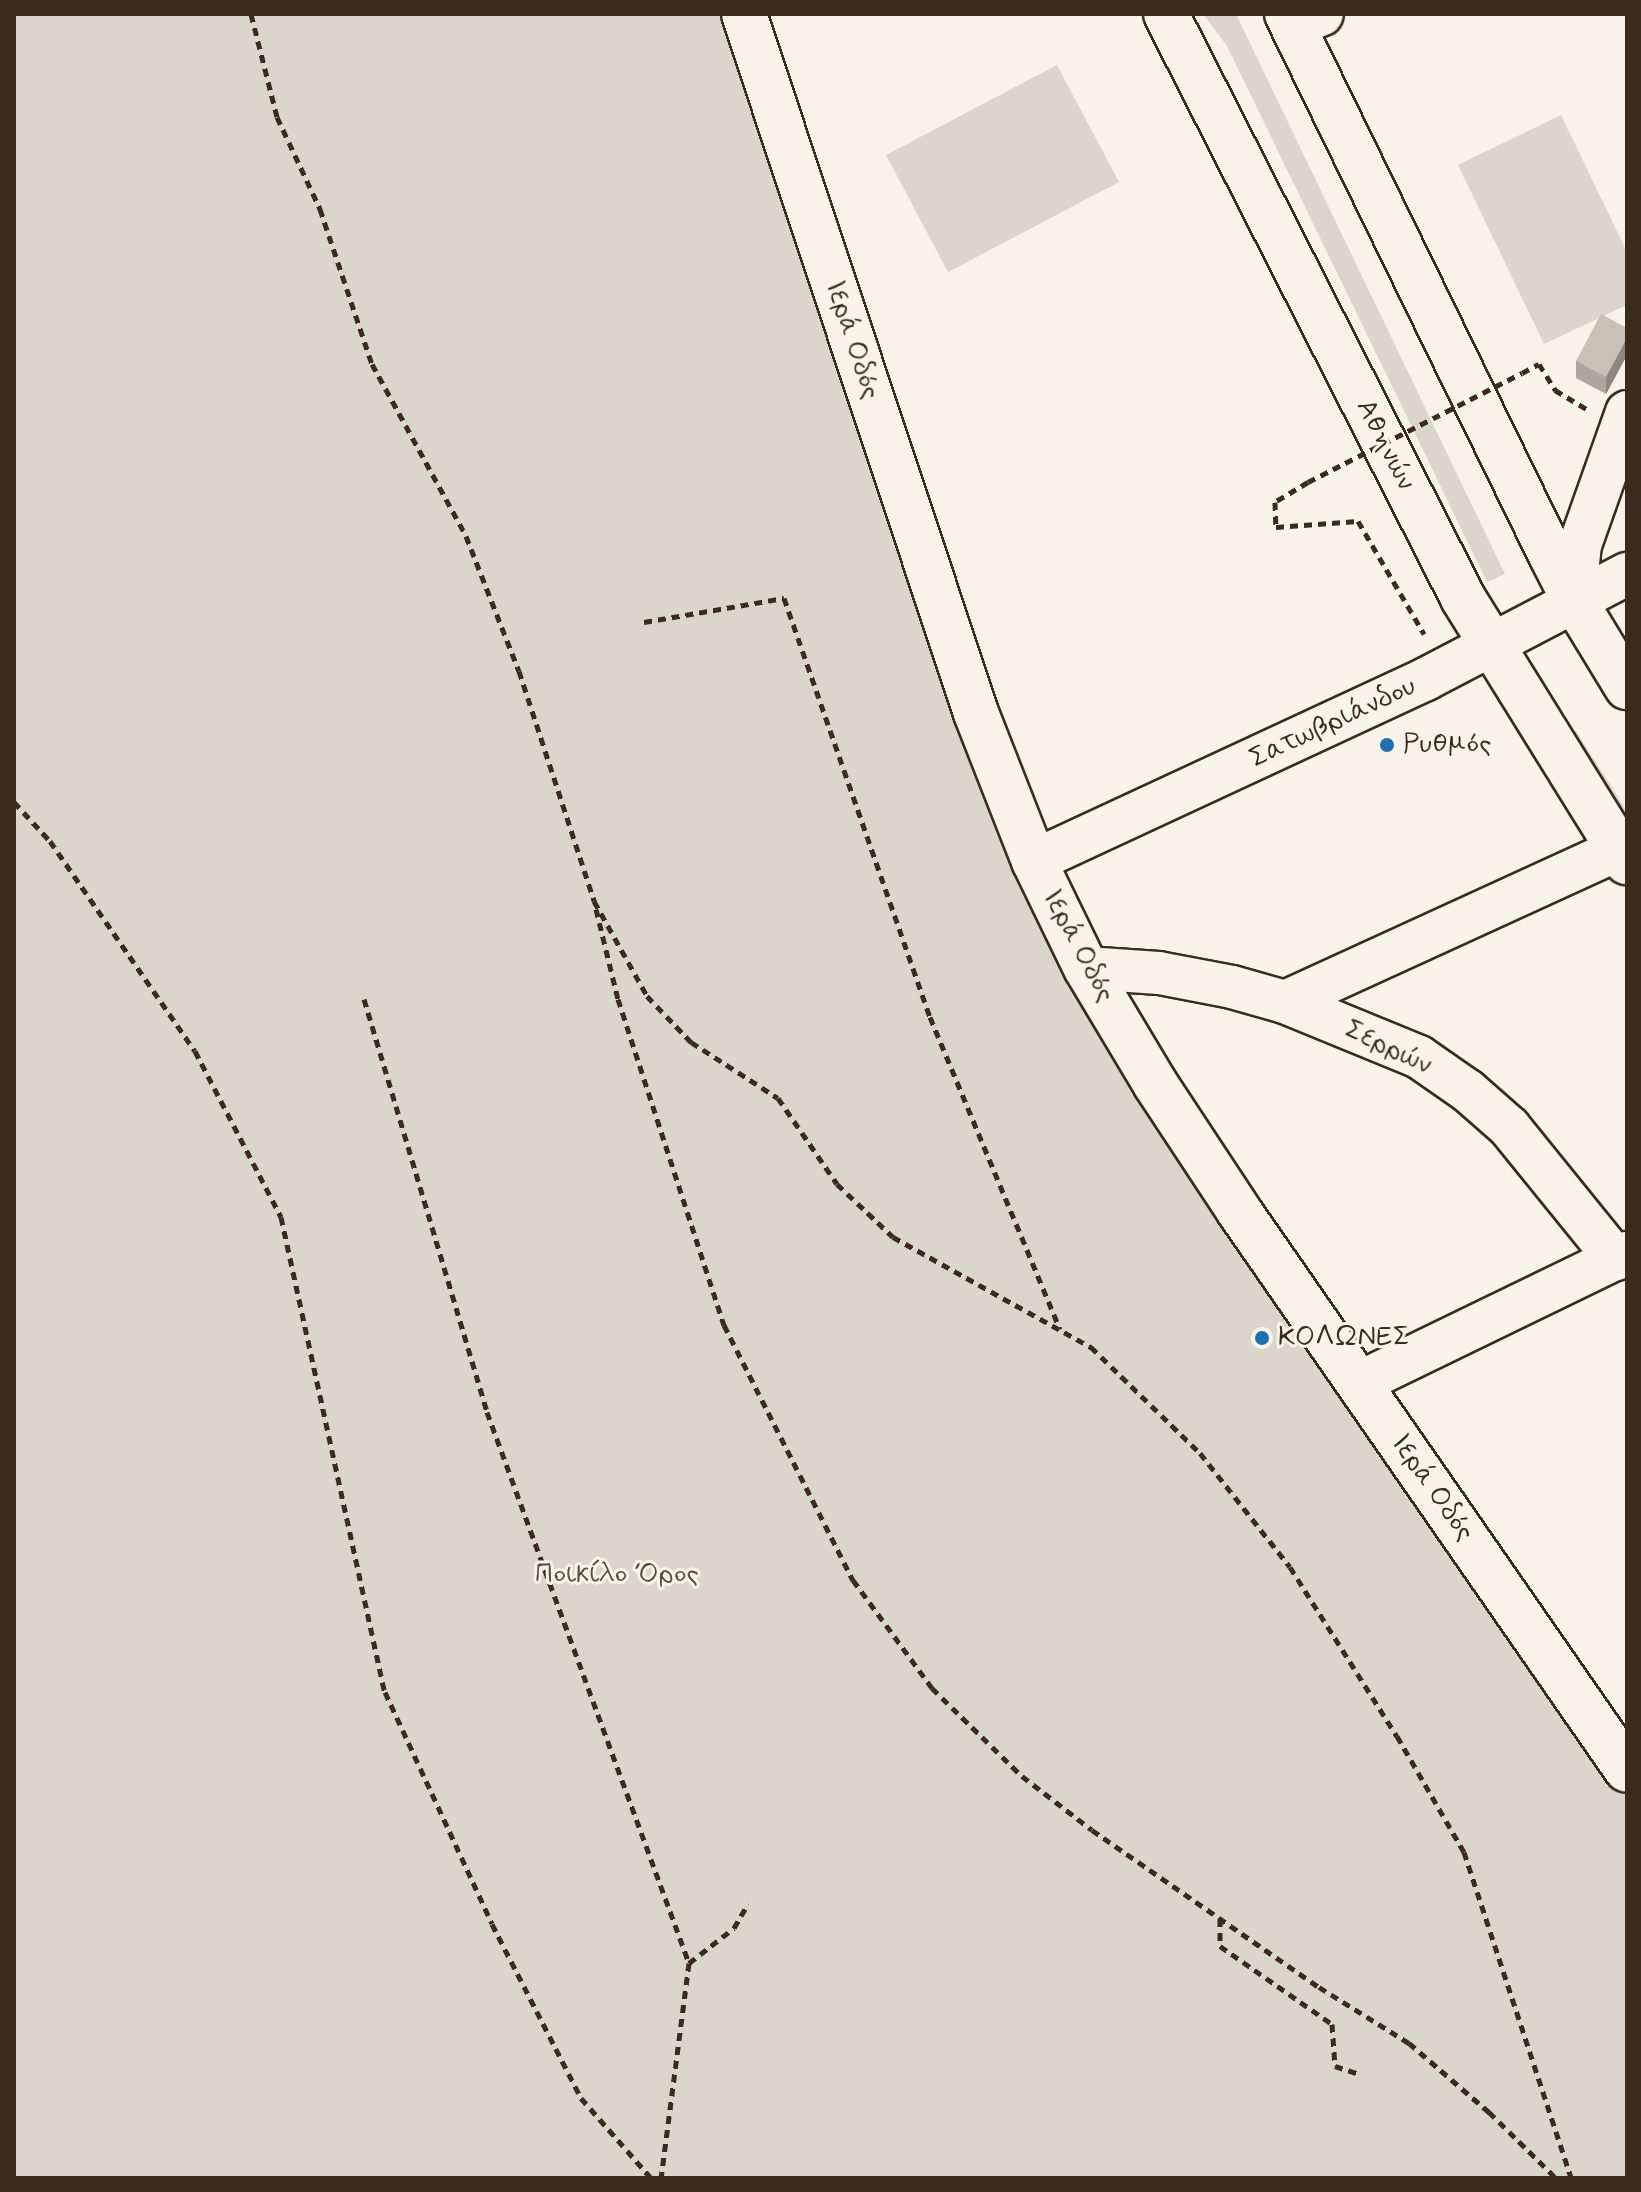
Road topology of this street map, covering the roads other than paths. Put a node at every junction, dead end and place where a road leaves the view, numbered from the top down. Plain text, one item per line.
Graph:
1 (744, 14) edge
2 (1166, 14) edge
3 (1301, 18) edge
4 (1625, 416) edge
5 (1627, 574) edge
6 (1574, 600) junction
7 (1491, 645) junction
8 (1627, 687) edge
9 (1623, 856) edge
10 (1034, 861) junction
11 (1086, 968) junction
12 (1285, 1002) junction
13 (1622, 1256) edge
14 (1359, 1383) junction
15 (1627, 1770) edge

1 - 10 main road, Ιερά Οδός
2 - 7 main road, Αθηνών
3 - 6 main road
4 - 6 street
5 - 6 street, Σατωβριάνδου
6 - 7 street, Σατωβριάνδου
6 - 8 main road
7 - 9 main road, Αθηνών
7 - 10 street, Σατωβριάνδου
9 - 12 street
10 - 11 main road, Ιερά Οδός
11 - 12 street, Σερρών
11 - 14 main road, Ιερά Οδός
12 - 13 street, Σερρών
13 - 14 street
14 - 15 main road, Ιερά Οδός

